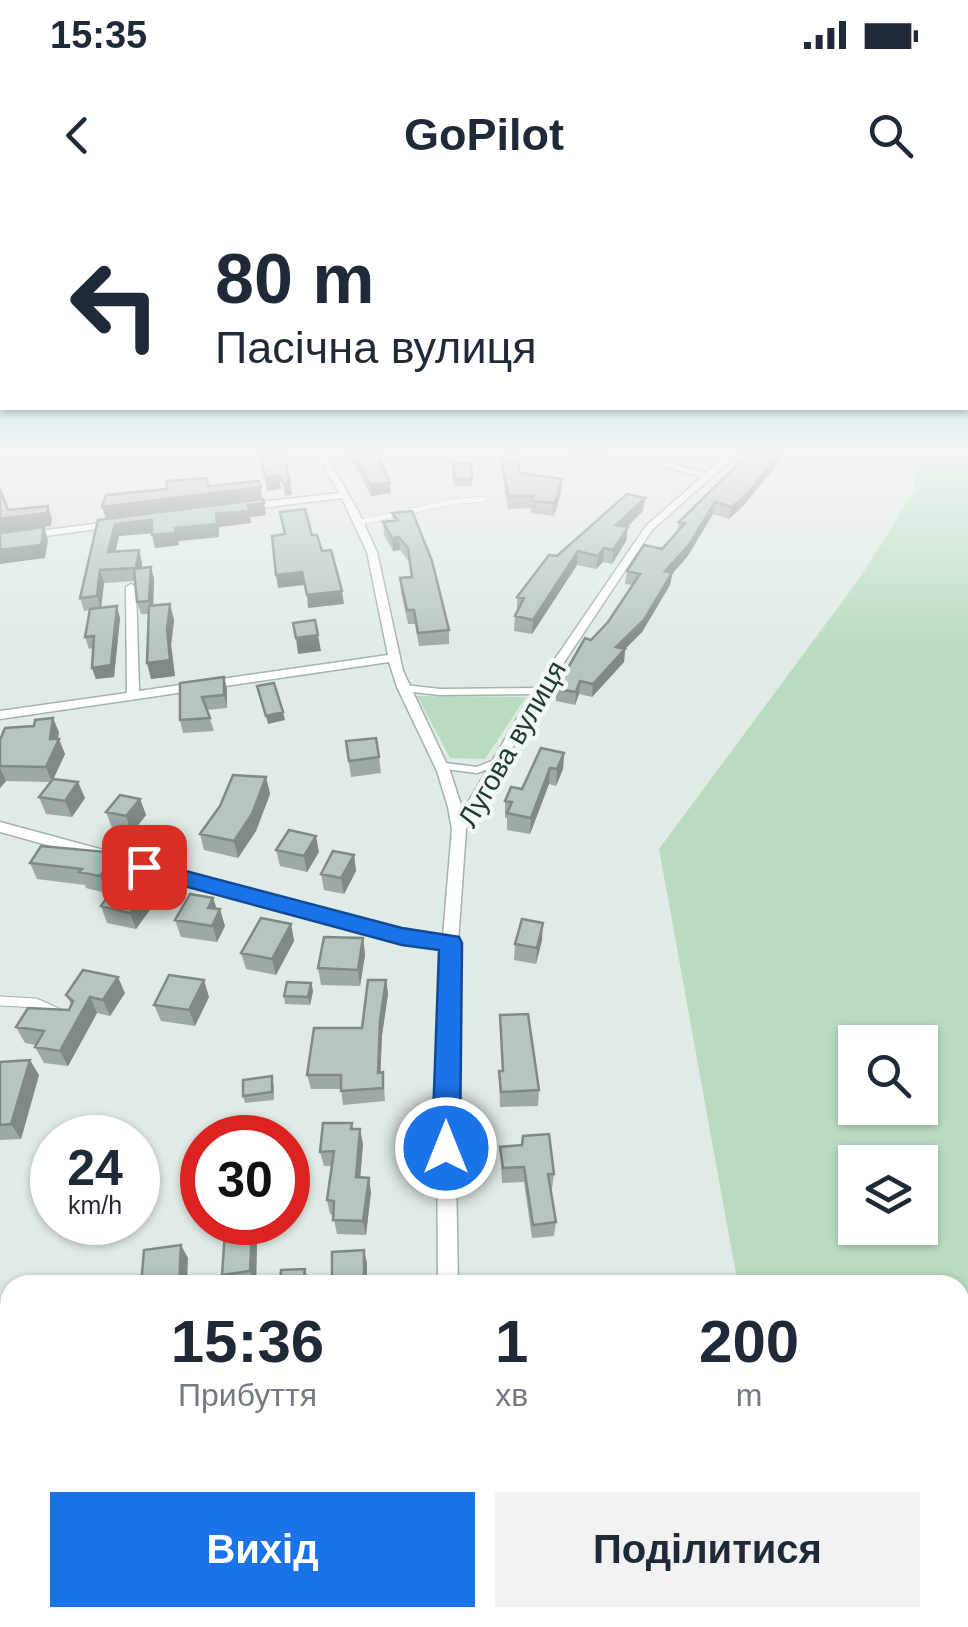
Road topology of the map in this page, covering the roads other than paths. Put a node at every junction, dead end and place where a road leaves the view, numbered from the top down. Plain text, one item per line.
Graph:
1 (355, 517) edge
2 (386, 517) edge
3 (662, 517) edge
4 (135, 521) edge
5 (358, 523) junction
6 (0, 539) edge
7 (131, 587) edge
8 (394, 658) junction
9 (404, 688) junction
10 (539, 691) junction
11 (133, 696) junction
12 (0, 715) edge
13 (500, 762) junction
14 (445, 766) junction
15 (0, 827) edge
16 (459, 830) junction
17 (450, 943) junction
18 (0, 1001) edge
19 (73, 1020) edge
20 (448, 1275) edge

1 - 5 street
2 - 5 lane
3 - 10 street, Лугова вулиця
4 - 6 street
5 - 8 street
7 - 11 street
8 - 9 street
8 - 11 street
9 - 10 lane
9 - 14 street
10 - 13 street, Лугова вулиця
11 - 12 street
13 - 14 lane
13 - 16 street, Лугова вулиця
14 - 16 street
15 - 17 street
16 - 17 street, Лугова вулиця
17 - 20 street, Лугова вулиця
18 - 19 lane

